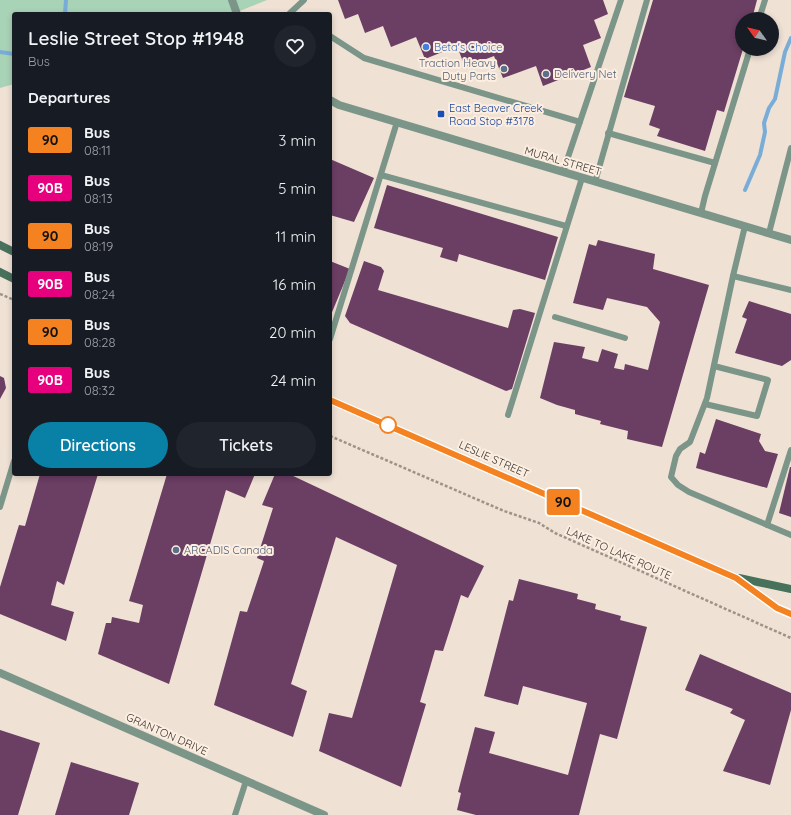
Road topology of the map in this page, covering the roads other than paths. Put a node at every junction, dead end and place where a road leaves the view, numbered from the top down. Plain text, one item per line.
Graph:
1 (232, 0) edge
2 (304, 0) edge
3 (621, 0) edge
4 (647, 0) edge
5 (765, 0) edge
6 (236, 12) edge
7 (293, 12) edge
8 (761, 12) edge
9 (332, 37) edge
10 (748, 56) edge
11 (332, 101) edge
12 (397, 122) junction
13 (580, 122) junction
14 (608, 133) junction
15 (791, 148) edge
16 (715, 163) junction
17 (563, 172) junction
18 (381, 175) junction
19 (582, 178) junction
20 (595, 182) junction
21 (702, 213) junction
22 (566, 226) junction
23 (745, 226) junction
24 (769, 233) junction
25 (791, 240) edge
26 (0, 245) edge
27 (12, 251) edge
28 (0, 272) edge
29 (733, 276) junction
30 (12, 278) edge
31 (791, 290) edge
32 (555, 317) dead end
33 (332, 333) edge
34 (625, 338) dead end
35 (714, 366) junction
36 (332, 401) edge
37 (705, 404) junction
38 (508, 414) dead end
39 (791, 450) edge
40 (12, 468) edge
41 (0, 507) edge
42 (767, 525) junction
43 (791, 535) edge
44 (736, 578) junction
45 (791, 589) edge
46 (791, 614) edge
47 (0, 673) edge
48 (246, 781) junction
49 (234, 815) edge
50 (324, 815) edge

1 - 6 street
2 - 7 lane
3 - 13 lane
4 - 14 lane
5 - 8 lane
9 - 13 lane
10 - 16 lane
11 - 12 street, MURAL STREET
12 - 17 street, MURAL STREET
12 - 18 lane
13 - 17 lane
14 - 16 lane
14 - 20 lane
15 - 24 lane
16 - 21 lane
17 - 19 street, MURAL STREET
18 - 22 lane
18 - 33 lane
19 - 20 street, MURAL STREET
19 - 22 lane
20 - 21 street, MURAL STREET
21 - 23 street, MURAL STREET
22 - 38 lane
23 - 24 street, MURAL STREET
23 - 29 lane
24 - 25 street, MURAL STREET
26 - 27 main road
28 - 30 main road
29 - 31 lane
29 - 35 lane
32 - 34 lane
35 - 37 lane
35 - 37 lane
36 - 44 main road, LESLIE STREET
37 - 42 lane
39 - 42 lane
40 - 41 lane
42 - 43 lane
44 - 45 main road, LESLIE STREET
44 - 46 main road, LESLIE STREET
47 - 48 street, GRANTON DRIVE
48 - 49 lane
48 - 50 street, GRANTON DRIVE

